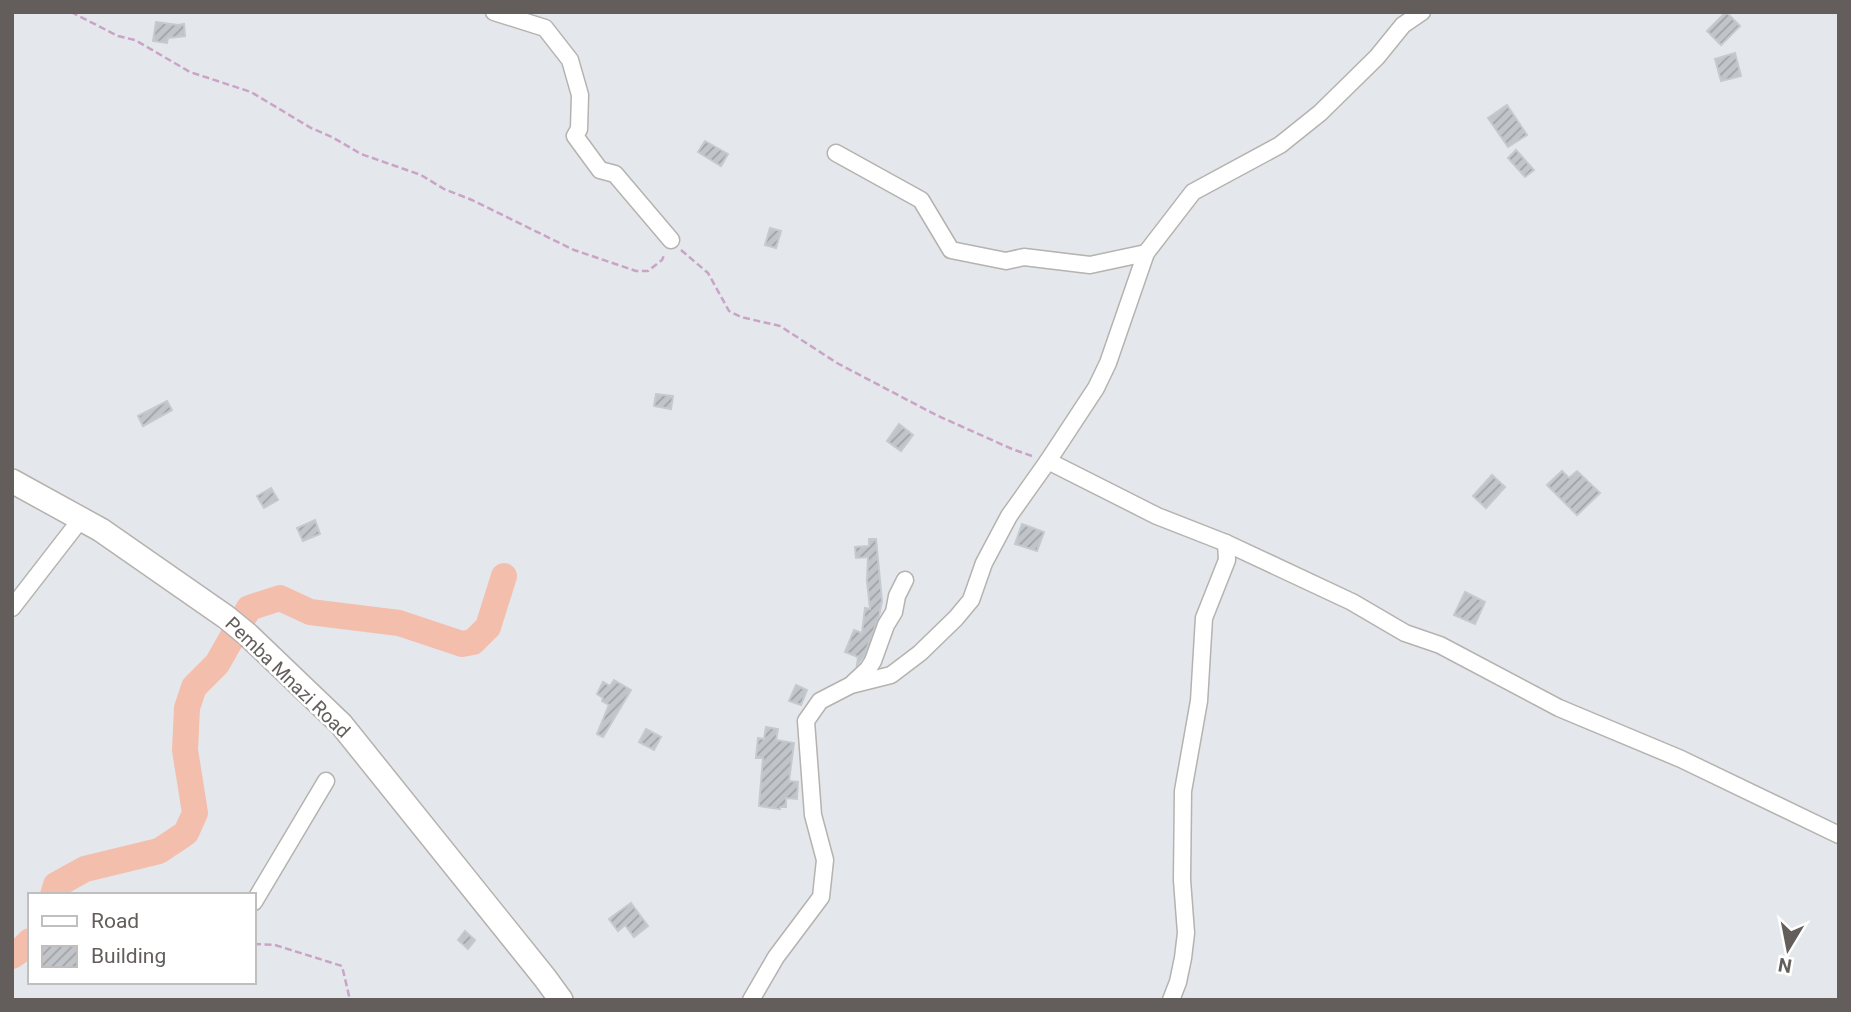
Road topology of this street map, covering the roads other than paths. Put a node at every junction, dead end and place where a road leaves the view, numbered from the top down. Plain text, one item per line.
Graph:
1 (494, 12) edge
2 (1422, 12) edge
3 (836, 153) dead end
4 (671, 240) road end
5 (1146, 253) junction
6 (1048, 461) junction
7 (12, 481) edge
8 (81, 519) junction
9 (1226, 543) junction
10 (905, 580) dead end
11 (12, 608) edge
12 (852, 685) junction
13 (326, 781) dead end
14 (1839, 835) edge
15 (256, 899) edge
16 (561, 1000) edge
17 (751, 1000) edge
18 (1171, 1000) edge

1 - 4 street
2 - 5 street
3 - 5 street
5 - 6 street
6 - 9 street
6 - 12 street
7 - 8 main road, Pemba Mnazi Road
8 - 11 street
8 - 16 main road, Pemba Mnazi Road
9 - 14 street
9 - 18 street
10 - 12 street
12 - 17 street
13 - 15 street

